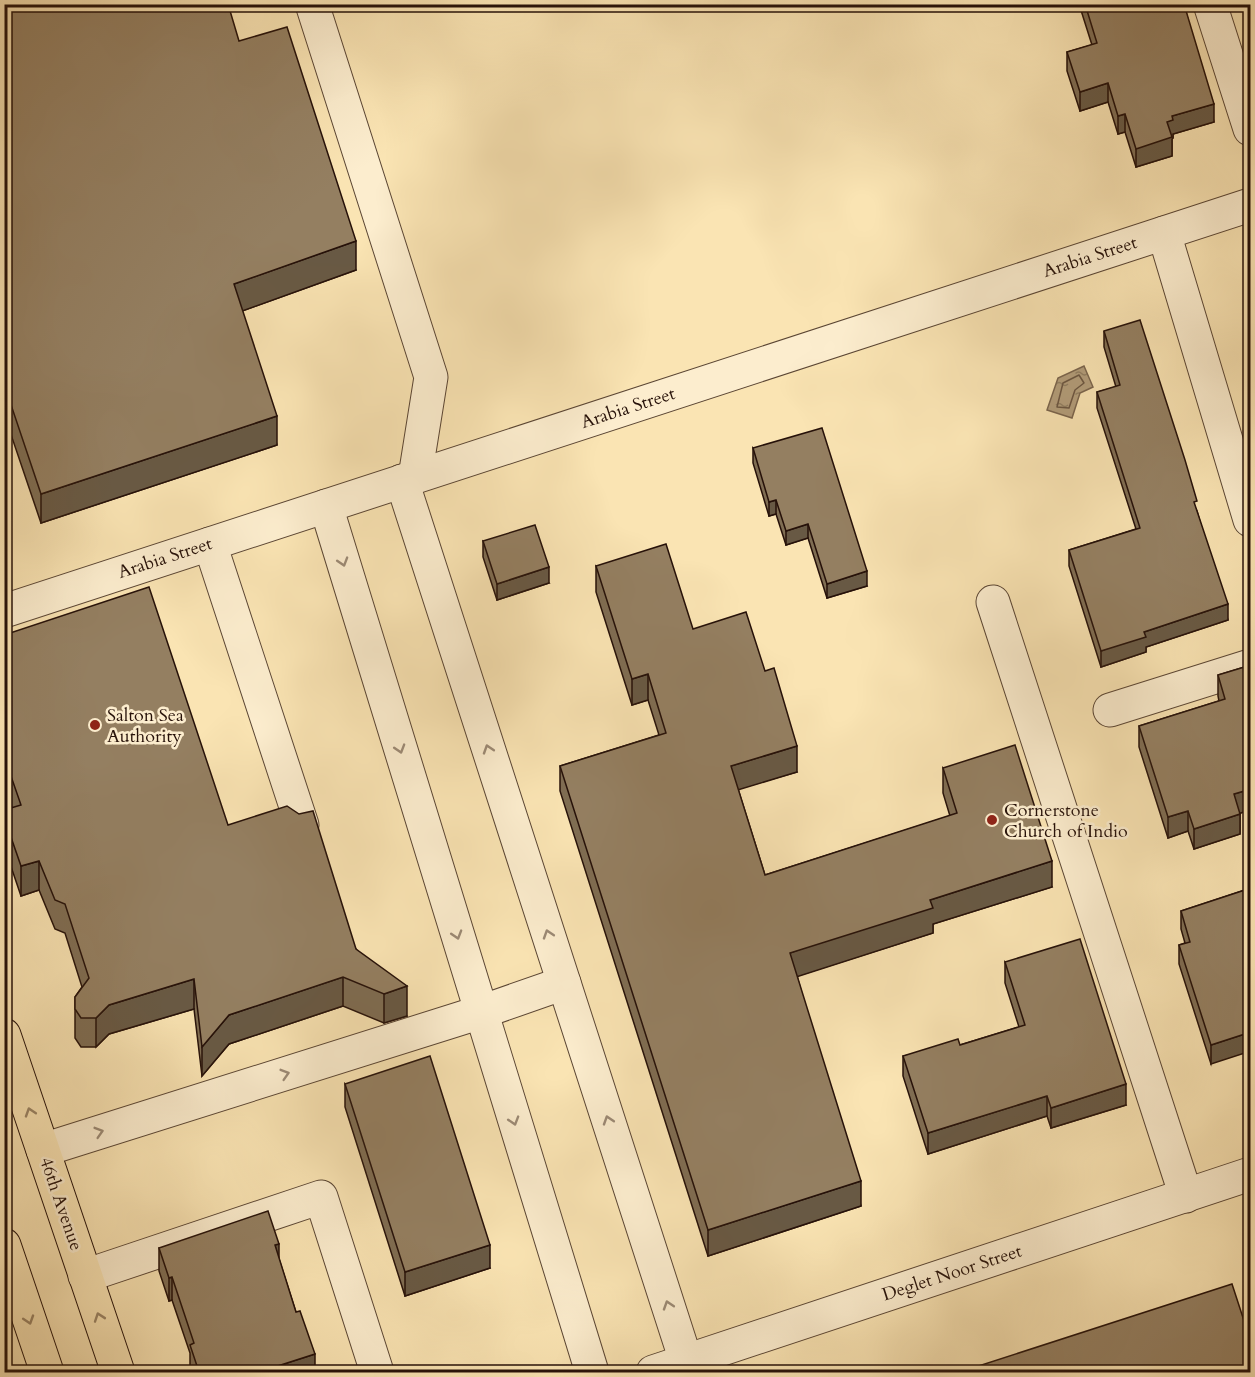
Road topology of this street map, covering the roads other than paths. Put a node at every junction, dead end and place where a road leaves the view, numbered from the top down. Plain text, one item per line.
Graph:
1 (312, 4) edge
2 (1210, 4) edge
3 (1251, 129) edge
4 (1251, 205) edge
5 (1164, 233) junction
6 (409, 479) junction
7 (326, 506) junction
8 (1251, 520) edge
9 (210, 544) junction
10 (993, 602) dead end
11 (4, 610) edge
12 (1251, 666) edge
13 (1110, 710) dead end
14 (302, 825) edge
15 (564, 983) junction
16 (481, 1012) junction
17 (4, 1035) edge
18 (43, 1150) junction
19 (1251, 1174) edge
20 (1186, 1196) junction
21 (4, 1245) edge
22 (85, 1276) junction
23 (686, 1361) junction
24 (47, 1372) edge
25 (118, 1372) edge
26 (377, 1372) edge
27 (592, 1372) edge
28 (653, 1372) edge

1 - 6 street
2 - 3 street
4 - 5 street, Arabia Street
5 - 6 street, Arabia Street
5 - 8 street
6 - 7 street, Arabia Street
15 -> 6 street
7 - 9 street, Arabia Street
7 -> 16 street
9 - 11 street, Arabia Street
9 - 14 street
10 - 20 street
12 - 13 street
15 - 16 street
23 -> 15 street
18 -> 16 street
16 -> 27 street
18 -> 17 main road, 46th Avenue
18 - 22 main road, 46th Avenue
19 - 20 street, Deglet Noor Street
20 - 23 street, Deglet Noor Street
21 -> 24 main road
25 -> 22 main road, 46th Avenue
22 - 26 street
23 - 28 street, Deglet Noor Street

